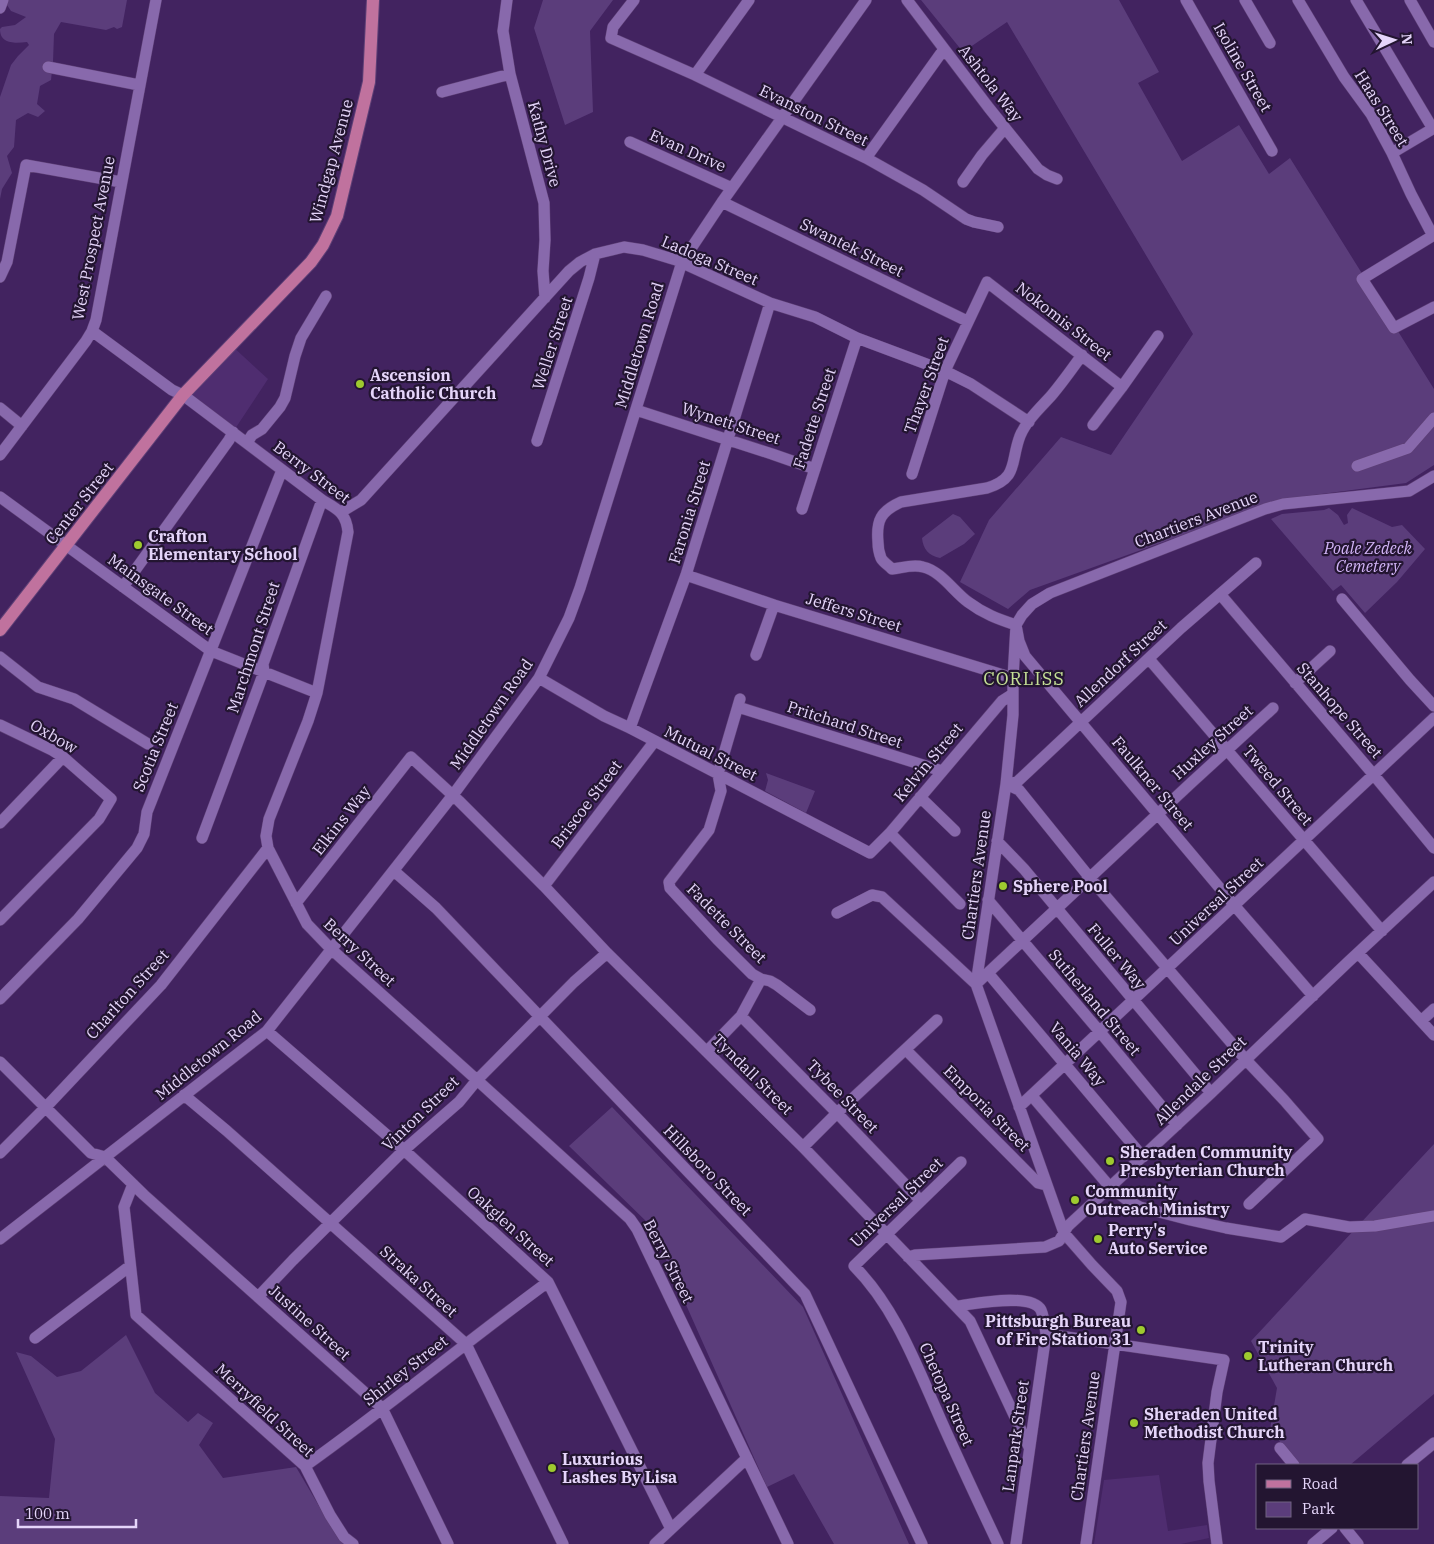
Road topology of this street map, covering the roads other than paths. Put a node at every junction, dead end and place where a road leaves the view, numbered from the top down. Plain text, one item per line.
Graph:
1 (3, 0) edge
2 (156, 0) edge
3 (373, 0) edge
4 (507, 0) edge
5 (634, 0) edge
6 (749, 0) edge
7 (866, 0) edge
8 (907, 0) edge
9 (1186, 0) edge
10 (1245, 0) edge
11 (1298, 0) edge
12 (1356, 0) edge
13 (1410, 0) edge
14 (0, 8) edge
15 (1434, 42) edge
16 (1270, 43) dead end
17 (944, 48) junction
18 (48, 67) dead end
19 (510, 74) junction
20 (695, 76) junction
21 (139, 85) junction
22 (442, 92) dead end
23 (782, 118) junction
24 (1005, 128) junction
25 (1434, 128) edge
26 (630, 142) dead end
27 (1272, 151) dead end
28 (1392, 153) junction
29 (866, 158) junction
30 (1057, 179) dead end
31 (121, 182) junction
32 (963, 182) dead end
33 (732, 188) junction
34 (722, 202) junction
35 (998, 227) dead end
36 (1433, 236) edge
37 (595, 254) junction
38 (682, 262) junction
39 (0, 277) edge
40 (987, 282) joint
41 (326, 296) dead end
42 (545, 298) junction
43 (770, 303) junction
44 (1434, 307) edge
45 (967, 321) junction
46 (92, 331) junction
47 (1158, 336) dead end
48 (857, 338) junction
49 (1082, 355) junction
50 (945, 371) junction
51 (1122, 387) junction
52 (183, 395) junction
53 (0, 408) edge
54 (636, 410) junction
55 (1434, 418) edge
56 (1029, 422) junction
57 (1093, 425) dead end
58 (22, 426) junction
59 (233, 432) junction
60 (728, 440) junction
61 (538, 441) dead end
62 (246, 443) junction
63 (0, 455) edge
64 (1358, 466) dead end
65 (815, 469) junction
66 (282, 470) junction
67 (912, 474) dead end
68 (1434, 476) edge
69 (0, 497) edge
70 (322, 500) junction
71 (802, 509) dead end
72 (341, 512) junction
73 (66, 545) junction
74 (1256, 563) dead end
75 (686, 575) junction
76 (123, 587) junction
77 (1220, 594) junction
78 (1342, 599) dead end
79 (774, 605) junction
80 (1016, 625) junction
81 (0, 630) edge
82 (211, 651) junction
83 (1330, 651) dead end
84 (756, 655) dead end
85 (0, 657) edge
86 (1149, 660) junction
87 (264, 672) junction
88 (538, 678) junction
89 (1013, 678) junction
90 (1295, 683) junction
91 (317, 693) junction
92 (1014, 694) junction
93 (739, 703) joint
94 (1434, 706) edge
95 (1273, 708) dead end
96 (1434, 718) edge
97 (1081, 722) junction
98 (0, 725) edge
99 (630, 728) junction
100 (654, 742) junction
101 (148, 744) dead end
102 (1227, 750) junction
103 (63, 757) junction
104 (411, 757) joint
105 (942, 772) junction
106 (718, 774) junction
107 (1373, 774) junction
108 (1006, 784) junction
109 (453, 795) junction
110 (920, 797) junction
111 (1158, 814) junction
112 (0, 823) edge
113 (955, 831) dead end
114 (890, 833) junction
115 (202, 838) dead end
116 (1303, 840) junction
117 (997, 841) junction
118 (268, 848) junction
119 (1434, 848) edge
120 (870, 853) joint
121 (394, 871) junction
122 (1090, 878) junction
123 (1434, 882) edge
124 (544, 886) junction
125 (988, 900) junction
126 (296, 903) junction
127 (960, 904) dead end
128 (1234, 905) junction
129 (1056, 909) junction
130 (837, 913) dead end
131 (0, 920) edge
132 (1382, 931) junction
133 (1022, 941) junction
134 (331, 949) junction
135 (607, 953) junction
136 (1358, 953) junction
137 (1167, 968) junction
138 (988, 973) junction
139 (761, 979) junction
140 (976, 984) junction
141 (1313, 996) junction
142 (0, 999) edge
143 (1133, 1001) junction
144 (1434, 1009) edge
145 (810, 1010) dead end
146 (741, 1016) junction
147 (539, 1017) junction
148 (937, 1020) dead end
149 (1421, 1021) junction
150 (267, 1031) junction
151 (1100, 1032) junction
152 (1434, 1035) edge
153 (906, 1050) junction
154 (707, 1051) junction
155 (1246, 1060) junction
156 (0, 1062) edge
157 (1065, 1064) junction
158 (477, 1080) junction
159 (1211, 1093) junction
160 (184, 1095) junction
161 (1032, 1096) junction
162 (46, 1107) junction
163 (1019, 1107) junction
164 (838, 1113) junction
165 (1177, 1125) junction
166 (803, 1147) junction
167 (404, 1150) junction
168 (0, 1153) edge
169 (105, 1157) junction
170 (1143, 1157) junction
171 (961, 1162) dead end
172 (133, 1184) junction
173 (1046, 1185) junction
174 (1110, 1187) junction
175 (920, 1201) junction
176 (1249, 1204) dead end
177 (1434, 1216) edge
178 (330, 1224) junction
179 (1064, 1233) junction
180 (886, 1234) junction
181 (0, 1239) edge
182 (908, 1257) junction
183 (130, 1266) junction
184 (854, 1266) joint
185 (548, 1282) junction
186 (258, 1297) junction
187 (957, 1306) junction
188 (1046, 1334) junction
189 (35, 1338) dead end
190 (1115, 1343) junction
191 (466, 1344) junction
192 (382, 1408) junction
193 (1434, 1443) edge
194 (1029, 1446) junction
195 (1280, 1448) dead end
196 (747, 1458) junction
197 (1293, 1464) edge
198 (1408, 1464) edge
199 (305, 1466) junction
200 (671, 1529) junction
201 (1331, 1529) edge
202 (1346, 1529) edge
203 (353, 1544) edge
204 (448, 1544) edge
205 (563, 1544) edge
206 (655, 1544) edge
207 (788, 1544) edge
208 (922, 1544) edge
209 (998, 1544) edge
210 (1019, 1544) edge
211 (1086, 1544) edge
212 (1217, 1544) edge
213 (1312, 1544) edge
214 (1358, 1544) edge

1 - 14 street
2 - 21 street, West Prospect Avenue
3 - 52 main road, Windgap Avenue
4 - 19 street, Kathy Drive
5 - 20 street, Evanston Street
6 - 20 street
7 - 23 street, Middletown Road
8 - 17 street, Ashtola Way
9 - 27 street, Isoline Street
10 - 16 street
11 - 28 street, Haas Street
12 - 25 street
13 - 15 street
17 - 24 street, Ashtola Way
17 - 29 street
18 - 21 street
19 - 22 street
19 - 42 street, Kathy Drive
20 - 23 street, Evanston Street
21 - 31 street, West Prospect Avenue
23 - 29 street, Evanston Street
23 - 33 street, Middletown Road
24 - 30 street, Ashtola Way
24 - 32 street
25 - 28 street
26 - 33 street, Evan Drive
28 - 36 street, Haas Street
29 - 35 street, Evanston Street
31 - 39 street
31 - 46 street, West Prospect Avenue
33 - 34 street, Middletown Road
34 - 38 street, Middletown Road
34 - 45 street, Swantek Street
36 - 44 street
37 - 38 street, Ladoga Street
37 - 42 street, Ladoga Street
37 - 61 street, Weller Street
38 - 43 street, Ladoga Street
38 - 54 street, Middletown Road
40 - 45 street, Thayer Street
40 - 49 street, Nokomis Street
41 - 62 street
42 - 72 street, Ladoga Street
43 - 48 street, Ladoga Street
43 - 60 street, Faronia Street
45 - 50 street, Thayer Street
46 - 52 street, Berry Street
46 - 58 street, West Prospect Avenue
47 - 51 street
48 - 50 street, Ladoga Street
48 - 65 street, Fadette Street
49 - 51 street, Nokomis Street
49 - 56 street
50 - 56 street, Ladoga Street
50 - 67 street, Thayer Street
51 - 57 street
52 - 59 street, Berry Street
52 - 73 main road, Center Street
53 - 58 street
54 - 60 street, Wynett Street
54 - 88 street, Middletown Road
55 - 64 street
56 - 80 street
58 - 63 street, West Prospect Avenue
59 - 62 street, Berry Street
59 - 76 street
60 - 65 street, Wynett Street
60 - 75 street, Faronia Street
62 - 66 street, Berry Street
65 - 71 street, Fadette Street
66 - 70 street, Berry Street
66 - 82 street, Scotia Street
68 - 80 street, Chartiers Avenue
69 - 73 street, Mainsgate Street
70 - 72 street, Berry Street
70 - 87 street, Marchmont Street
72 - 91 street, Berry Street
73 - 76 street, Mainsgate Street
73 - 81 main road, Center Street
74 - 77 street, Allendorf Street
75 - 79 street, Jeffers Street
75 - 99 street, Faronia Street
76 - 82 street, Mainsgate Street
77 - 86 street, Allendorf Street
77 - 90 street, Stanhope Street
78 - 94 street
79 - 84 street
79 - 89 street, Jeffers Street
80 - 89 street, Chartiers Avenue
80 - 97 street, Faulkner Street
82 - 87 street, Mainsgate Street
82 - 142 street, Scotia Street
83 - 90 street
85 - 101 street
86 - 97 street, Allendorf Street
86 - 102 street, Tweed Street
87 - 91 street, Mainsgate Street
87 - 115 street, Marchmont Street
88 - 99 street, Mutual Street
88 - 109 street, Middletown Road
89 - 92 street, Chartiers Avenue
90 - 107 street, Stanhope Street
91 - 118 street, Berry Street
92 - 105 street, Kelvin Street
92 - 108 street, Chartiers Avenue
93 - 105 street, Pritchard Street
93 - 106 street, Fadette Street
95 - 102 street, Huxley Street
96 - 107 street, Universal Street
97 - 108 street, Allendorf Street
97 - 111 street, Faulkner Street
98 - 103 street, Oxbow
99 - 100 street, Mutual Street
100 - 106 street, Mutual Street
100 - 124 street, Briscoe Street
102 - 111 street, Huxley Street
102 - 116 street, Tweed Street
103 - 112 street
103 - 131 street, Oxbow
104 - 109 street, Tyndall Street
104 - 126 street, Elkins Way
105 - 110 street, Kelvin Street
106 - 120 street, Mutual Street
106 - 139 street, Fadette Street
107 - 116 street, Universal Street
107 - 119 street, Stanhope Street
108 - 117 street, Chartiers Avenue
108 - 122 street
109 - 121 street, Middletown Road
109 - 124 street, Tyndall Street
110 - 113 street
110 - 114 street, Kelvin Street
111 - 122 street, Huxley Street
111 - 128 street, Faulkner Street
114 - 120 street, Kelvin Street
114 - 127 street
116 - 128 street, Universal Street
116 - 132 street, Tweed Street
117 - 125 street, Chartiers Avenue
117 - 129 street, Fuller Way
118 - 126 street, Berry Street
118 - 162 street, Charlton Street
121 - 134 street, Middletown Road
121 - 147 street, Hillsboro Street
122 - 129 street, Huxley Street
122 - 137 street
123 - 132 street, Allendale Street
124 - 135 street, Tyndall Street
125 - 133 street, Sutherland Street
125 - 140 street, Chartiers Avenue
126 - 134 street, Berry Street
128 - 137 street, Universal Street
128 - 141 street, Faulkner Street
129 - 133 street, Huxley Street
129 - 143 street, Fuller Way
130 - 140 street
132 - 136 street, Allendale Street
133 - 138 street, Huxley Street
133 - 151 street, Sutherland Street
134 - 150 street, Middletown Road
134 - 158 street, Berry Street
135 - 147 street, Vinton Street
135 - 154 street, Tyndall Street
136 - 141 street, Allendale Street
136 - 149 street
137 - 143 street, Universal Street
137 - 155 street
138 - 140 street, Huxley Street
138 - 157 street, Vania Way
139 - 145 street, Fadette Street
139 - 146 street
140 - 163 street, Chartiers Avenue
141 - 155 street, Allendale Street
143 - 151 street, Universal Street
143 - 159 street, Fuller Way
144 - 149 street
146 - 154 street
146 - 164 street, Tybee Street
147 - 158 street, Vinton Street
147 - 208 street, Hillsboro Street
148 - 153 street
149 - 152 street
150 - 160 street, Middletown Road
150 - 167 street, Oakglen Street
151 - 157 street, Universal Street
151 - 165 street, Sutherland Street
153 - 164 street
153 - 173 street, Emporia Street
154 - 166 street, Tyndall Street
155 - 159 street, Allendale Street
155 - 176 street
156 - 162 street, Justine Street
157 - 161 street, Universal Street
157 - 170 street, Vania Way
158 - 167 street, Vinton Street
158 - 196 street, Berry Street
159 - 165 street, Allendale Street
160 - 169 street, Middletown Road
160 - 178 street, Straka Street
161 - 163 street, Universal Street
161 - 174 street
162 - 168 street, Charlton Street
162 - 169 street, Justine Street
163 - 173 street, Chartiers Avenue
164 - 166 street
164 - 175 street, Tybee Street
165 - 170 street, Allendale Street
166 - 180 street, Tyndall Street
167 - 178 street, Vinton Street
167 - 185 street, Oakglen Street
169 - 172 street, Justine Street
169 - 181 street, Middletown Road
170 - 174 street, Allendale Street
171 - 175 street, Universal Street
172 - 183 street
172 - 186 street, Justine Street
173 - 179 street, Chartiers Avenue
174 - 177 street
174 - 179 street, Allendale Street
175 - 180 street, Universal Street
178 - 186 street, Vinton Street
178 - 191 street, Straka Street
179 - 182 street, Allendale Street
179 - 190 street, Chartiers Avenue
180 - 182 street, Tyndall Street
180 - 184 street, Universal Street
182 - 187 street, Tyndall Street
183 - 189 street
183 - 199 street, Merryfield Street
184 - 209 street, Chetopa Street
185 - 191 street, Shirley Street
185 - 200 street, Oakglen Street
186 - 192 street, Justine Street
187 - 188 street
187 - 194 street, Tyndall Street
188 - 190 street
188 - 194 street, Lanpark Street
190 - 211 street, Chartiers Avenue
190 - 212 street
191 - 192 street, Shirley Street
191 - 205 street, Straka Street
192 - 199 street, Shirley Street
192 - 204 street, Justine Street
193 - 198 street
194 - 210 street, Lanpark Street
195 - 197 street
196 - 200 street
196 - 207 street, Berry Street
199 - 203 street, Merryfield Street
200 - 206 street
201 - 213 street
202 - 214 street

